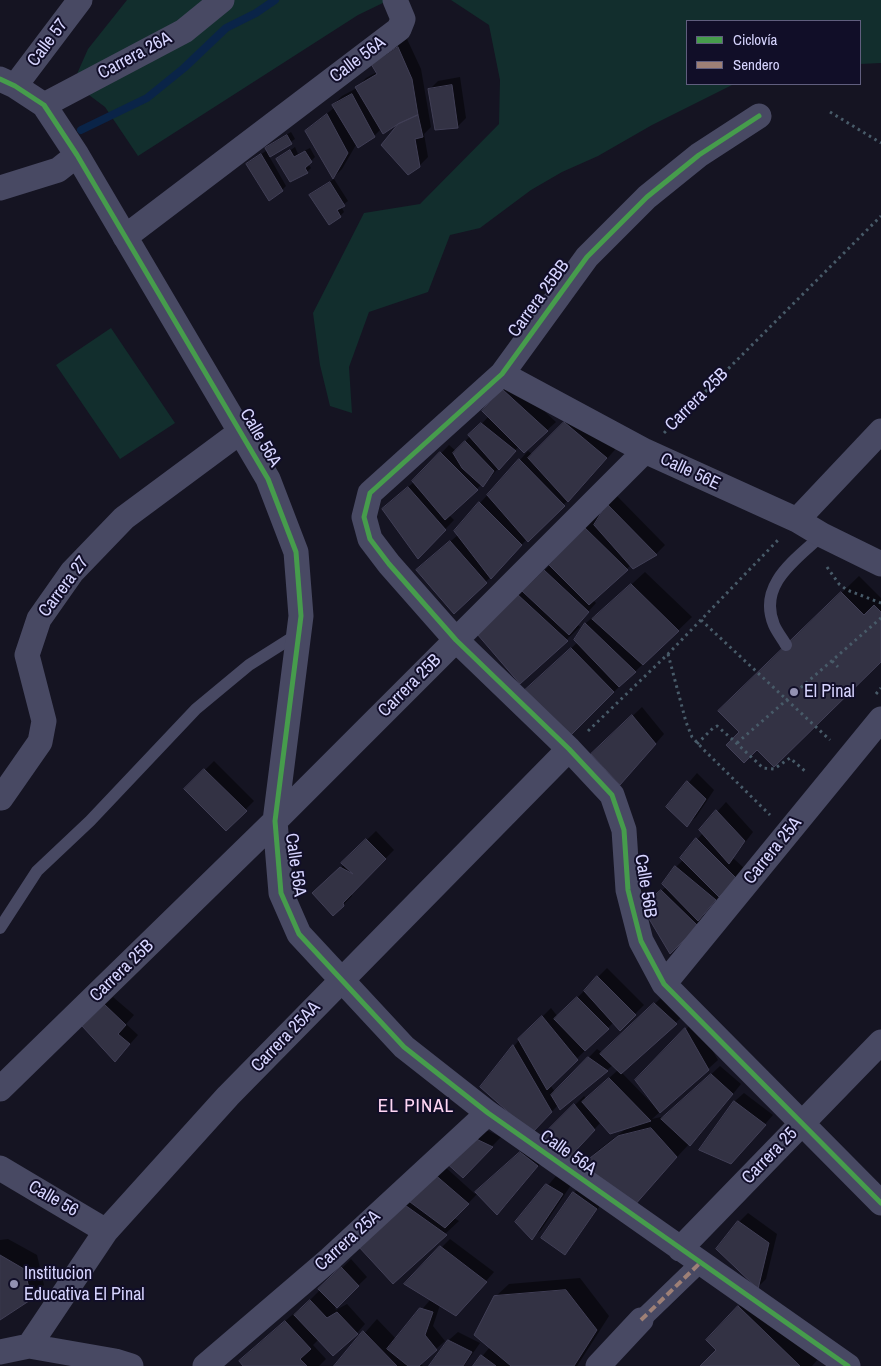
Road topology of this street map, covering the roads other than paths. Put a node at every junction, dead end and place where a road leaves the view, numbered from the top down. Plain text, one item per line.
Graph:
1 (80, 0) edge
2 (222, 0) edge
3 (395, 0) edge
4 (8, 83) edge
5 (44, 104) junction
6 (759, 116) dead end
7 (78, 155) junction
8 (0, 188) edge
9 (124, 237) junction
10 (502, 374) junction
11 (881, 431) edge
12 (240, 432) junction
13 (645, 451) junction
14 (364, 518) joint
15 (797, 520) junction
16 (822, 535) junction
17 (881, 564) edge
18 (298, 634) junction
19 (456, 640) junction
20 (786, 645) dead end
21 (877, 731) edge
22 (570, 749) junction
23 (1, 798) edge
24 (275, 821) junction
25 (0, 928) edge
26 (341, 980) junction
27 (664, 984) junction
28 (881, 1042) edge
29 (0, 1090) edge
30 (488, 1113) junction
31 (802, 1123) junction
32 (0, 1168) edge
33 (881, 1203) edge
34 (106, 1230) junction
35 (690, 1256) junction
36 (641, 1320) joint
37 (29, 1346) junction
38 (0, 1352) edge
39 (131, 1366) edge
40 (205, 1366) edge
41 (598, 1366) edge
42 (848, 1366) edge

1 - 4 street, Calle 57
2 - 5 street, Carrera 26A
3 - 9 street, Calle 56A
4 - 5 street
5 - 7 street
6 - 10 street, Carrera 25BB
7 - 8 street
7 - 9 street, Calle 56A
9 - 12 street, Calle 56A
10 - 13 street, Calle 56E
10 - 14 street, Carrera 25BB
11 - 15 street
12 - 18 street, Calle 56A
12 - 23 street, Carrera 27
13 - 15 street, Calle 56E
13 - 19 street, Carrera 25B
14 - 19 street, Calle 56B
15 - 16 street, Calle 56E
16 - 17 street, Calle 56E
16 - 20 lane
18 - 24 street, Calle 56A
18 - 25 lane
19 - 22 street, Calle 56B
19 - 24 street, Carrera 25B
21 - 27 street, Carrera 25A
22 - 26 street, Carrera 25AA
22 - 27 street, Calle 56B
24 - 26 street, Calle 56A
24 - 29 street, Carrera 25B
26 - 30 street, Calle 56A
26 - 34 street, Carrera 25AA
27 - 31 street, Calle 56B
28 - 31 street, Carrera 25
30 - 35 street, Calle 56A
30 - 40 street, Carrera 25A
31 - 33 street, Calle 56B
31 - 35 street, Carrera 25
32 - 34 street, Calle 56
34 - 37 street, Carrera 25AA
35 - 36 street, Carrera 25
35 - 42 street, Calle 56A
36 - 41 street, Carrera 25
37 - 38 street
37 - 39 street

